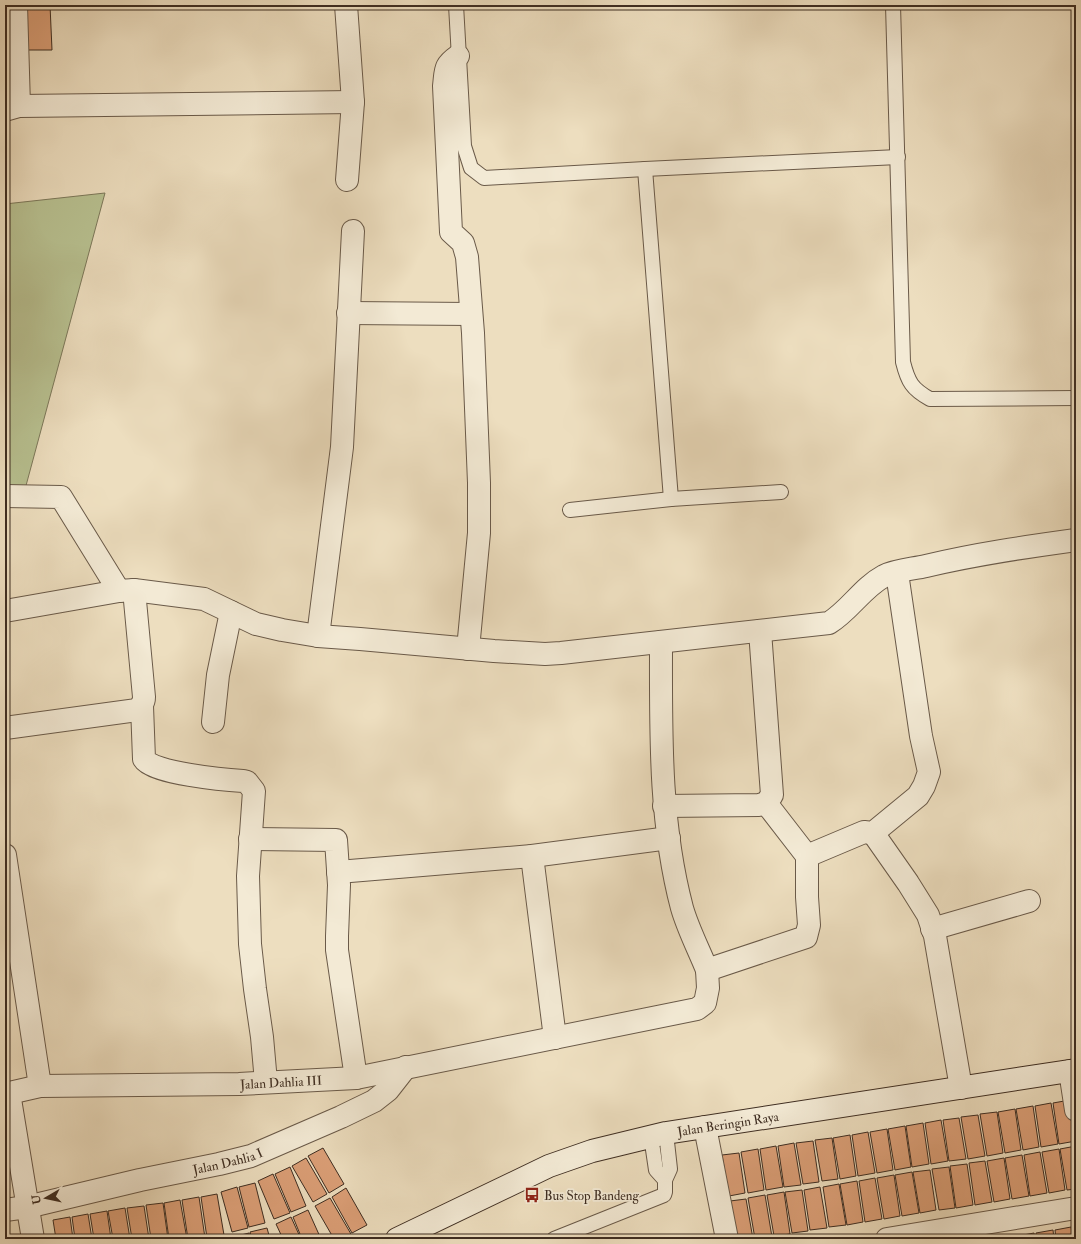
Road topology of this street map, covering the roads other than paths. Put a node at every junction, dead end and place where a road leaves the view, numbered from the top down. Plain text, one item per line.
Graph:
1 (16, 5) edge
2 (346, 5) edge
3 (456, 5) edge
4 (893, 5) edge
5 (458, 56) junction
6 (352, 102) junction
7 (12, 108) edge
8 (898, 157) junction
9 (645, 169) junction
10 (347, 180) dead end
11 (353, 231) dead end
12 (348, 313) junction
13 (471, 314) junction
14 (1076, 398) edge
15 (781, 492) dead end
16 (5, 496) edge
17 (671, 499) junction
18 (570, 510) dead end
19 (1076, 540) edge
20 (897, 573) junction
21 (126, 591) junction
22 (5, 611) edge
23 (231, 612) junction
24 (760, 631) junction
25 (318, 636) junction
26 (661, 642) junction
27 (468, 649) junction
28 (142, 706) junction
29 (214, 722) dead end
30 (5, 728) edge
31 (766, 803) junction
32 (664, 806) junction
33 (873, 833) junction
34 (250, 838) junction
35 (669, 838) junction
36 (5, 855) edge
37 (532, 856) junction
38 (807, 856) junction
39 (338, 872) junction
40 (1029, 901) dead end
41 (932, 929) junction
42 (707, 970) junction
43 (555, 1038) junction
44 (406, 1067) junction
45 (1073, 1071) edge
46 (356, 1078) junction
47 (266, 1082) junction
48 (40, 1086) junction
49 (961, 1088) junction
50 (7, 1093) edge
51 (1076, 1110) edge
52 (705, 1127) junction
53 (658, 1134) junction
54 (27, 1207) junction
55 (1076, 1208) edge
56 (5, 1210) edge
57 (33, 1239) edge
58 (397, 1239) edge
59 (554, 1239) edge
60 (727, 1239) edge
61 (887, 1239) edge

1 - 7 street
2 - 6 street
3 - 5 lane
4 - 8 lane
5 - 9 lane
5 - 13 street
6 - 7 street
6 - 10 street
8 - 9 lane
8 - 14 lane
9 - 17 lane
11 - 12 street
12 - 13 street
12 - 25 street
13 - 27 street
15 - 17 lane
16 - 21 street
17 - 18 lane
19 - 20 street
20 - 24 street
20 - 33 street
21 - 22 street
21 - 23 street
21 - 28 street
23 - 25 street
23 - 29 street
24 - 26 street
24 - 31 street
25 - 27 street
26 - 27 street
26 - 32 street, Jalan Dahlia III
28 - 30 street
28 - 34 street
31 - 32 street
31 - 38 street
32 - 35 street, Jalan Dahlia III
33 - 38 street
33 - 41 street
34 - 39 street
34 - 47 street
35 - 37 street
35 - 42 street, Jalan Dahlia III
36 - 48 street
37 - 39 street
37 - 43 street
38 - 42 street
39 - 46 street
40 - 41 street
41 - 49 street
42 - 43 street, Jalan Dahlia III
43 - 44 street, Jalan Dahlia III
44 - 46 street, Jalan Dahlia III
44 - 54 street, Jalan Dahlia I
45 - 49 street, Jalan Beringin Raya
45 - 51 street
46 - 47 street, Jalan Dahlia III
47 - 48 street, Jalan Dahlia III
48 - 50 street, Jalan Dahlia III
49 - 52 street, Jalan Beringin Raya
50 - 54 street
52 - 53 street, Jalan Beringin Raya
52 - 60 street
53 - 58 street, Jalan Beringin Raya
53 - 59 lane
54 - 56 street, Jalan Dahlia I
54 - 57 street
55 - 61 street

